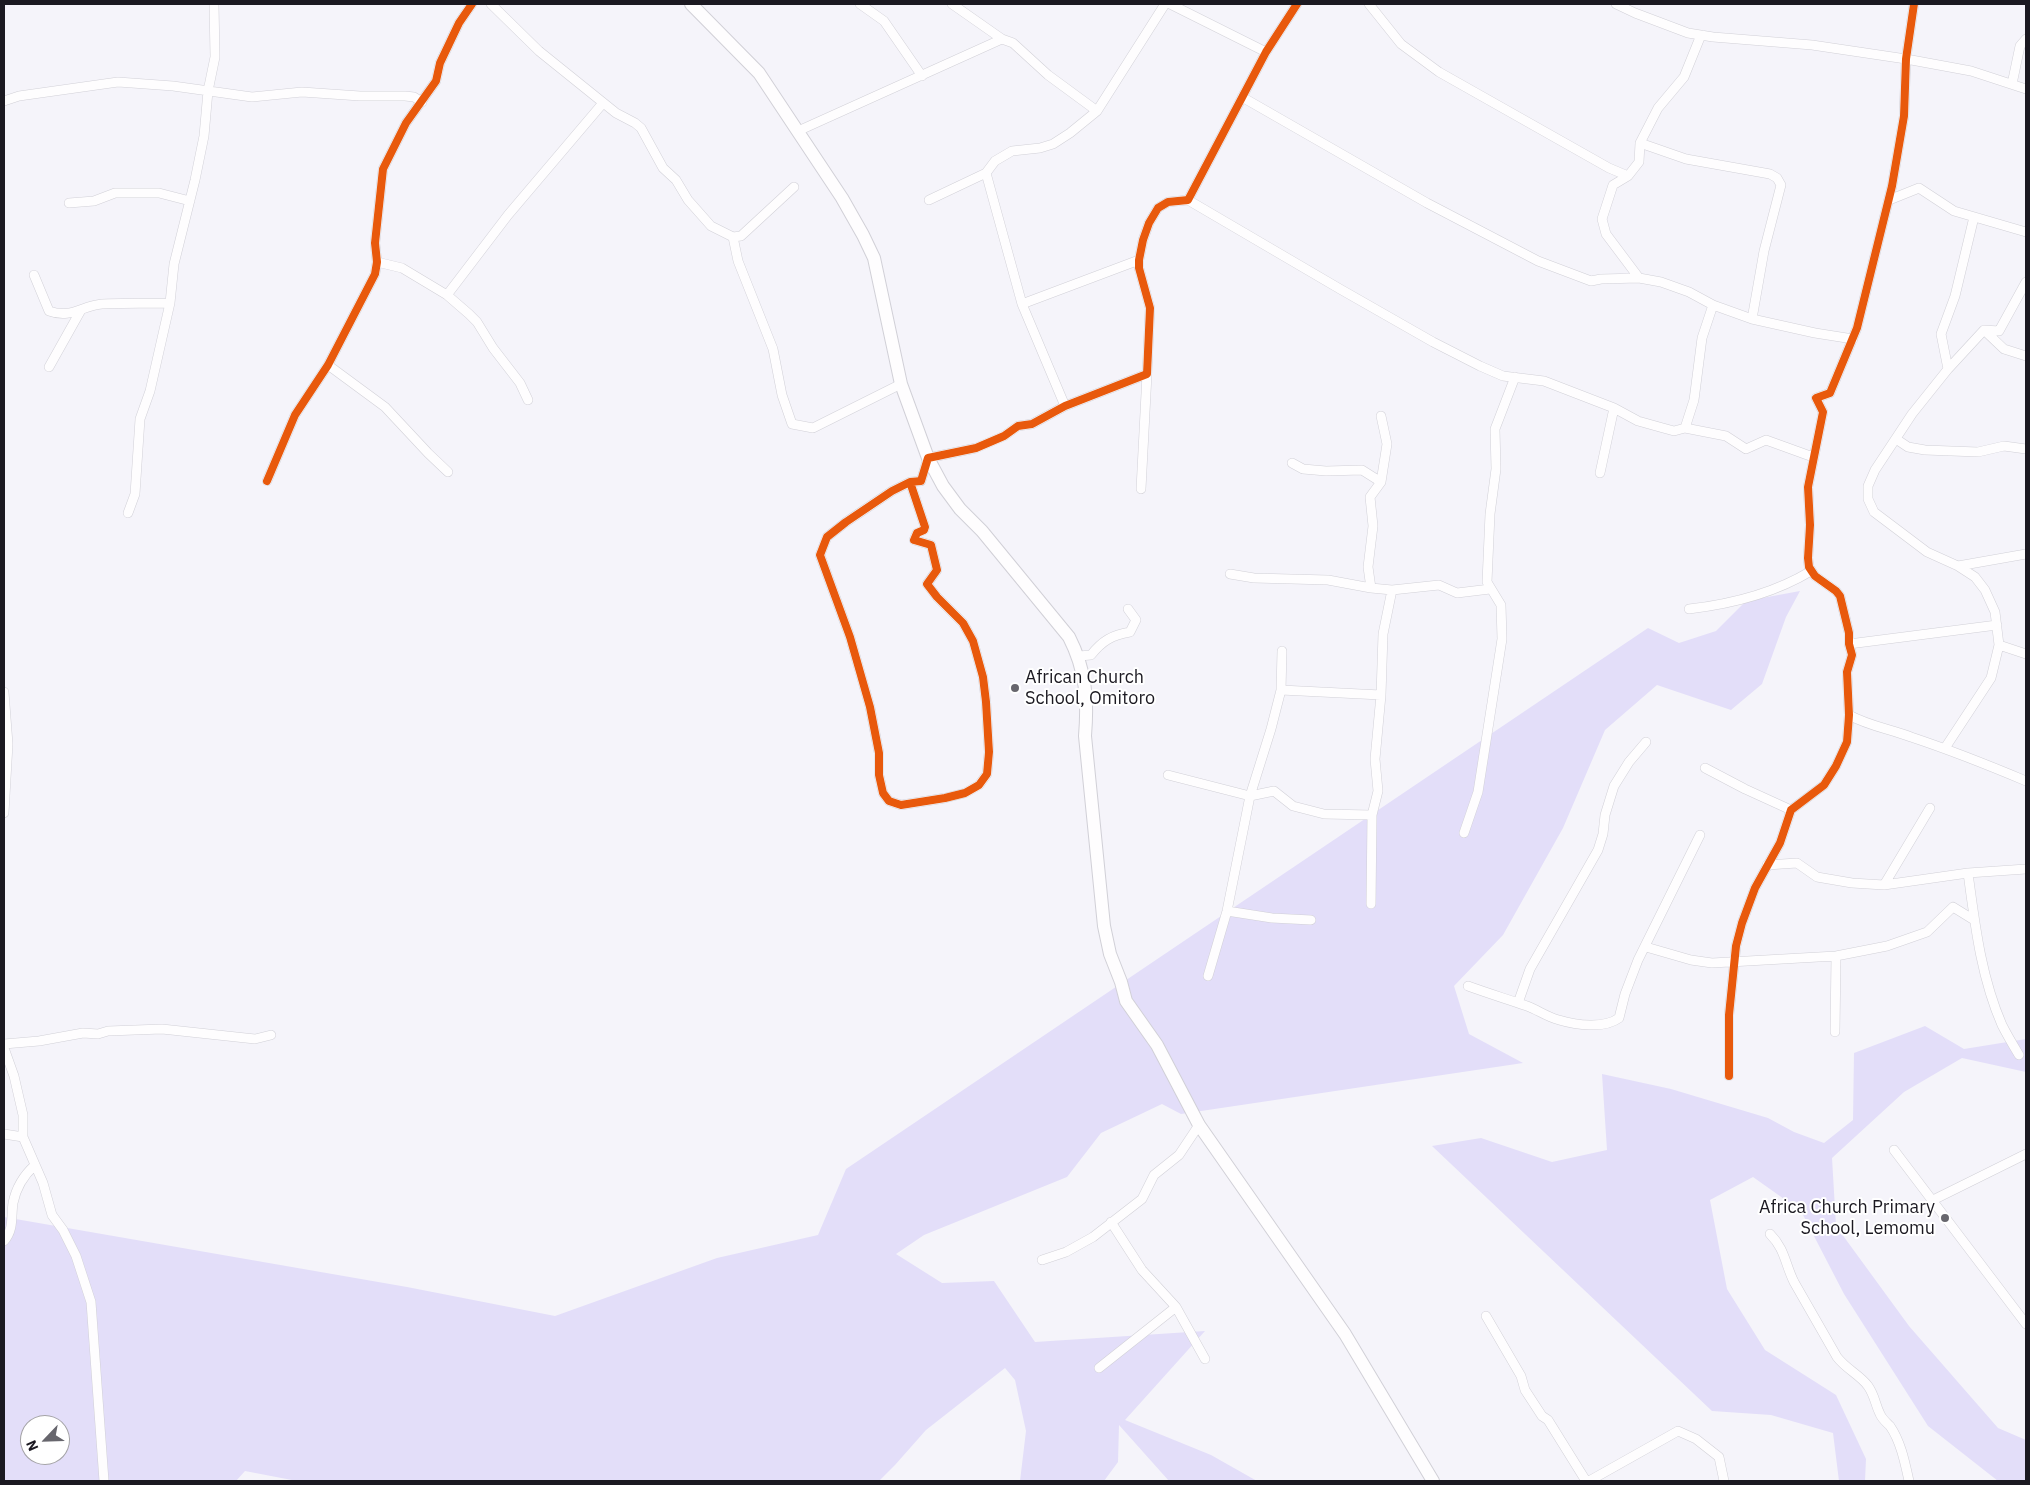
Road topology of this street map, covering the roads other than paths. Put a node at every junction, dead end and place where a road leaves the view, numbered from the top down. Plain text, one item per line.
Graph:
1 (214, 4) edge
2 (472, 4) edge
3 (481, 4) edge
4 (691, 4) edge
5 (860, 4) edge
6 (952, 4) edge
7 (1165, 4) edge
8 (1170, 4) edge
9 (1297, 4) edge
10 (1369, 4) edge
11 (1616, 4) edge
12 (1914, 4) edge
13 (493, 6) edge
14 (1701, 35) junction
15 (2026, 38) edge
16 (1002, 39) junction
17 (1266, 52) junction
18 (1906, 59) junction
19 (922, 76) junction
20 (2012, 84) junction
21 (2026, 89) edge
22 (208, 91) junction
23 (1242, 97) junction
24 (4, 101) edge
25 (422, 102) junction
26 (603, 103) junction
27 (1097, 111) junction
28 (798, 131) junction
29 (1640, 143) junction
30 (986, 173) junction
31 (1628, 176) junction
32 (794, 187) dead end
33 (929, 200) dead end
34 (1188, 200) junction
35 (1889, 200) junction
36 (190, 201) junction
37 (69, 202) dead end
38 (1974, 217) junction
39 (2026, 232) edge
40 (733, 237) junction
41 (1139, 260) junction
42 (377, 262) junction
43 (1630, 264) junction
44 (34, 275) dead end
45 (1639, 278) junction
46 (1621, 279) junction
47 (2026, 282) edge
48 (447, 295) junction
49 (170, 303) junction
50 (1022, 304) junction
51 (1714, 305) junction
52 (81, 310) junction
53 (1752, 319) junction
54 (1984, 330) junction
55 (1853, 339) junction
56 (2026, 356) edge
57 (328, 365) junction
58 (49, 367) dead end
59 (1948, 369) junction
60 (1147, 374) junction
61 (1515, 377) junction
62 (901, 384) junction
63 (528, 400) dead end
64 (1065, 406) junction
65 (1614, 408) junction
66 (1381, 416) dead end
67 (1685, 428) junction
68 (1896, 439) junction
69 (2026, 449) edge
70 (1813, 457) junction
71 (928, 458) junction
72 (1292, 463) dead end
73 (448, 472) dead end
74 (1600, 473) dead end
75 (267, 481) dead end
76 (910, 482) junction
77 (1381, 482) junction
78 (1142, 489) dead end
79 (128, 512) dead end
80 (2026, 554) edge
81 (1958, 566) junction
82 (1811, 571) junction
83 (1230, 574) dead end
84 (1371, 588) junction
85 (1490, 589) junction
86 (1392, 590) junction
87 (1128, 609) dead end
88 (1689, 609) dead end
89 (1996, 625) junction
90 (1849, 644) junction
91 (1999, 645) junction
92 (1282, 651) dead end
93 (2026, 654) edge
94 (1079, 656) junction
95 (1281, 690) junction
96 (4, 692) edge
97 (1381, 695) junction
98 (1849, 715) junction
99 (1862, 723) junction
100 (1848, 738) junction
101 (1646, 742) dead end
102 (1945, 748) junction
103 (1705, 768) dead end
104 (1168, 775) dead end
105 (2026, 781) edge
106 (1250, 796) junction
107 (1930, 808) dead end
108 (1791, 810) junction
109 (4, 813) edge
110 (1372, 815) junction
111 (1464, 833) dead end
112 (1700, 836) dead end
113 (1766, 865) junction
114 (2026, 869) edge
115 (1968, 874) junction
116 (1884, 885) junction
117 (1371, 904) dead end
118 (1227, 911) junction
119 (1311, 920) dead end
120 (1974, 920) junction
121 (1646, 947) junction
122 (1836, 956) junction
123 (1734, 961) junction
124 (1208, 976) dead end
125 (1468, 986) dead end
126 (1518, 1003) junction
127 (1835, 1032) dead end
128 (271, 1035) dead end
129 (4, 1044) edge
130 (4, 1048) edge
131 (2019, 1055) dead end
132 (1728, 1076) dead end
133 (1199, 1125) junction
134 (4, 1134) edge
135 (23, 1137) junction
136 (1894, 1150) dead end
137 (2026, 1154) edge
138 (35, 1165) junction
139 (1931, 1202) junction
140 (8, 1217) edge
141 (1111, 1222) junction
142 (1770, 1234) dead end
143 (4, 1241) edge
144 (1042, 1260) dead end
145 (1176, 1307) junction
146 (1486, 1316) dead end
147 (2026, 1324) edge
148 (1205, 1359) dead end
149 (1099, 1368) dead end
150 (104, 1481) edge
151 (1433, 1481) edge
152 (1588, 1481) edge
153 (1724, 1481) edge
154 (1909, 1481) edge

1 - 22 street
2 - 25 street
3 - 13 street
4 - 28 main road
5 - 19 street
6 - 16 street
7 - 27 street
8 - 17 street
9 - 17 street
10 - 31 street
11 - 14 street
12 - 18 street
13 - 26 street
14 - 18 street
14 - 29 street
15 - 20 street
16 - 19 street
16 - 27 street
17 - 23 street
18 - 20 street
18 - 35 street
19 - 28 street
20 - 21 street
22 - 24 street
22 - 25 street
22 - 36 street
23 - 34 street
23 - 46 street
25 - 42 street
26 - 40 street
26 - 48 street
27 - 30 street
28 - 62 main road
29 - 31 street
29 - 53 street
30 - 33 street
30 - 50 street
31 - 43 street
32 - 40 street
34 - 41 street
34 - 61 street
35 - 38 street
35 - 55 street
36 - 37 street
36 - 49 street
38 - 39 street
38 - 59 street
40 - 62 street
41 - 50 street
41 - 60 street
42 - 48 street
42 - 57 street
43 - 45 street
43 - 46 street
44 - 52 street
45 - 46 street
45 - 51 street
47 - 54 street
48 - 63 street
49 - 52 street
49 - 79 street
50 - 64 street
51 - 53 street
51 - 67 street
52 - 58 street
53 - 55 street
54 - 56 street
54 - 59 street
55 - 70 street
57 - 73 street
57 - 75 street
59 - 68 street
60 - 64 street
60 - 78 street
61 - 65 street
61 - 85 street
62 - 71 main road
64 - 71 street
65 - 67 street
65 - 74 street
66 - 77 street
67 - 70 street
68 - 69 street
68 - 81 street
70 - 82 street
71 - 76 street
71 - 94 main road
72 - 77 street
76 - 76 street
77 - 84 street
80 - 81 street
81 - 89 street
82 - 88 street
82 - 90 street
83 - 84 street
84 - 86 street
85 - 86 street
85 - 111 street
86 - 97 street
87 - 94 street
89 - 90 street
89 - 91 street
90 - 98 street
91 - 93 street
91 - 102 street
92 - 95 street
94 - 133 main road
95 - 97 street
95 - 106 street
96 - 109 street
97 - 110 street
98 - 99 street
98 - 100 street
99 - 100 street
99 - 102 street
100 - 108 street
101 - 126 street
102 - 105 street
103 - 108 street
104 - 106 street
106 - 110 street
106 - 118 street
107 - 116 street
108 - 113 street
110 - 117 street
112 - 121 street
113 - 116 street
113 - 123 street
114 - 115 street
115 - 116 street
115 - 120 street
118 - 119 street
118 - 124 street
120 - 122 street
120 - 131 street
121 - 123 street
121 - 126 street
122 - 123 street
122 - 127 street
123 - 132 street
125 - 126 street
128 - 129 street
130 - 135 street
133 - 141 street
133 - 151 main road
134 - 135 street
135 - 138 street
136 - 139 street
137 - 139 street
138 - 140 street
138 - 150 street
139 - 147 street
140 - 143 street
141 - 144 street
141 - 145 street
142 - 154 street
145 - 148 street
145 - 149 street
146 - 152 street
152 - 153 street

